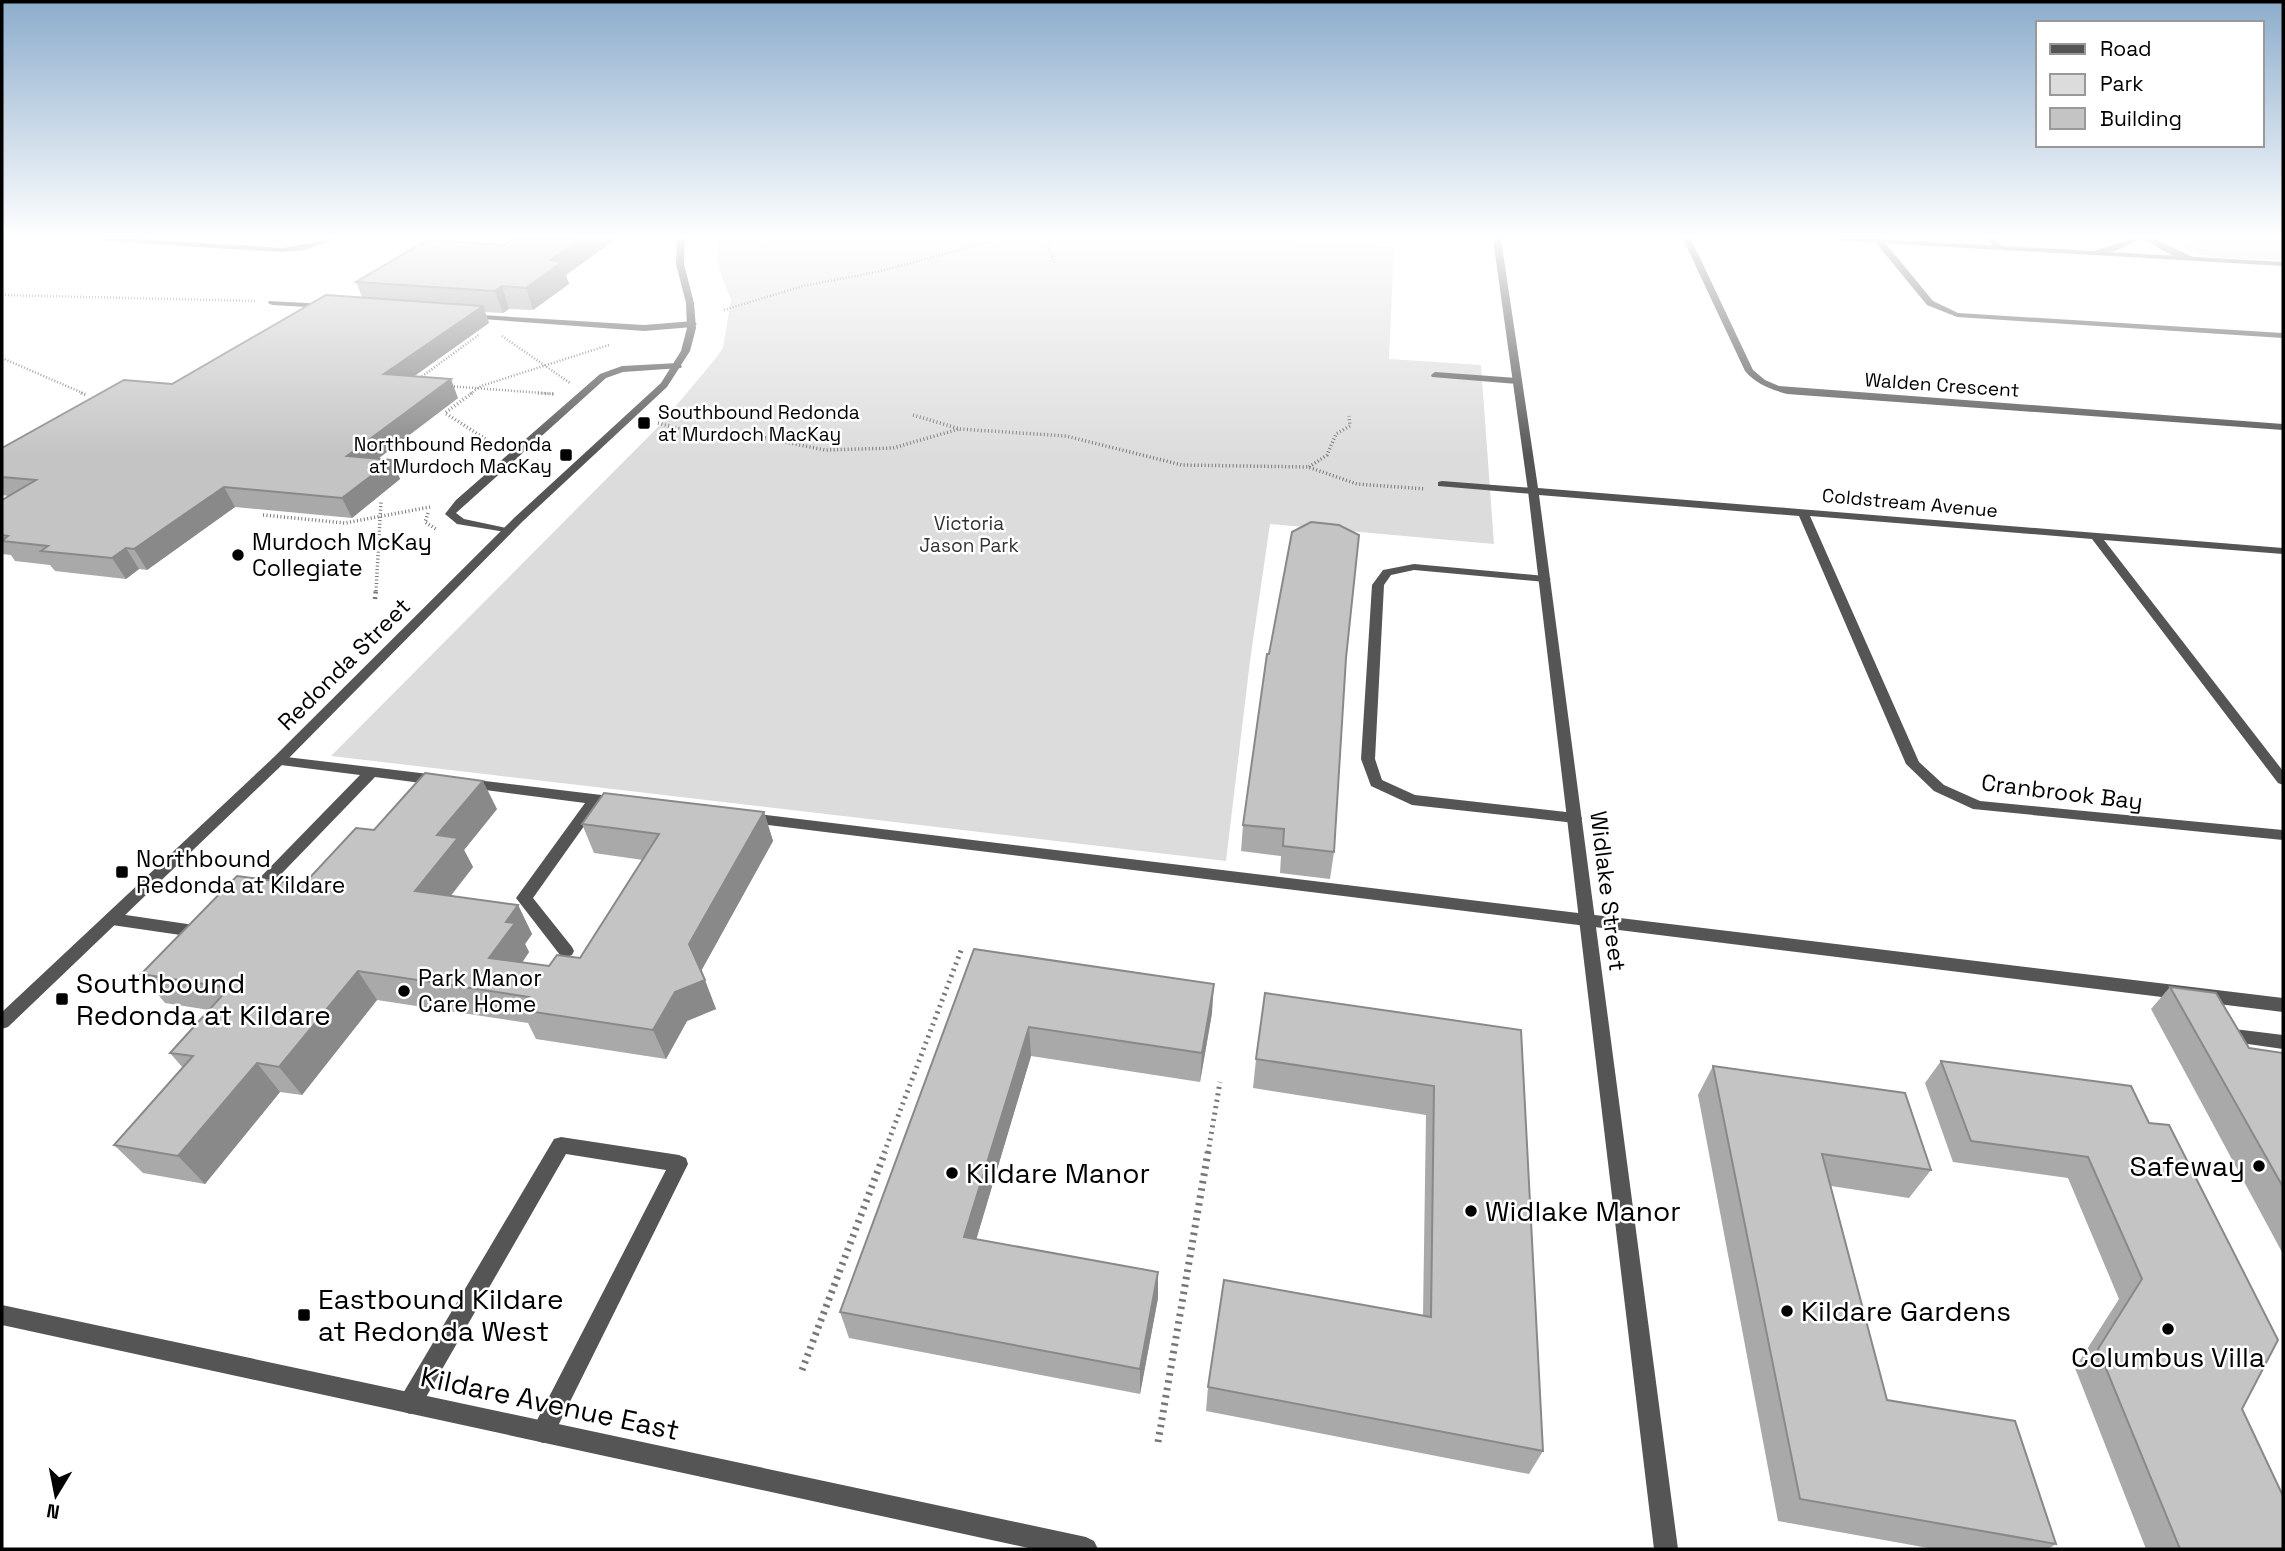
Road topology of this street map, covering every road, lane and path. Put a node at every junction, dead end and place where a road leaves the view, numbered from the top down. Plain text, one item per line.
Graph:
1 (690, 311) edge
2 (1507, 311) edge
3 (1721, 311) edge
4 (1949, 311) edge
5 (459, 315) edge
6 (499, 318) junction
7 (693, 324) junction
8 (490, 327) junction
9 (2283, 335) edge
10 (610, 344) dead end
11 (2, 358) edge
12 (544, 366) junction
13 (678, 366) junction
14 (1434, 375) dead end
15 (1517, 380) junction
16 (426, 384) edge
17 (439, 385) edge
18 (573, 385) dead end
19 (477, 388) junction
20 (86, 395) dead end
21 (580, 397) junction
22 (913, 415) dead end
23 (1349, 416) dead end
24 (658, 423) dead end
25 (2283, 427) edge
26 (960, 429) junction
27 (499, 448) dead end
28 (1308, 467) junction
29 (1437, 487) joint
30 (1534, 491) junction
31 (381, 502) dead end
32 (430, 507) dead end
33 (1803, 512) junction
34 (263, 515) edge
35 (380, 517) junction
36 (507, 531) junction
37 (2095, 536) junction
38 (2283, 551) edge
39 (1545, 579) junction
40 (375, 599) dead end
41 (278, 761) junction
42 (372, 772) junction
43 (2283, 780) edge
44 (596, 799) junction
45 (637, 804) edge
46 (733, 816) edge
47 (1576, 818) junction
48 (2283, 835) edge
49 (241, 905) edge
50 (112, 919) junction
51 (1588, 919) junction
52 (213, 934) edge
53 (962, 948) dead end
54 (566, 951) dead end
55 (2283, 1005) edge
56 (2, 1022) edge
57 (2224, 1035) edge
58 (2283, 1042) edge
59 (1220, 1082) dead end
60 (2, 1315) edge
61 (802, 1370) dead end
62 (410, 1403) junction
63 (543, 1432) junction
64 (1158, 1441) dead end
65 (1086, 1549) edge
66 (1666, 1549) edge

1 - 7 street
2 - 15 street, Widlake Street
3 - 25 street, Walden Crescent
4 - 9 street
5 - 6 street
6 - 7 street
6 - 8 path
7 - 13 street, Redonda Street
8 - 12 path
8 - 16 path
10 - 12 path
11 - 20 path
12 - 18 path
12 - 19 path
13 - 21 street
13 - 36 street, Redonda Street
14 - 15 street
15 - 30 street, Widlake Street
17 - 19 path
19 - 21 path
19 - 27 path
21 - 36 street
22 - 26 path
23 - 28 path
24 - 26 path
26 - 28 path
28 - 29 path
29 - 30 street, Coldstream Avenue
30 - 33 street, Coldstream Avenue
30 - 39 street, Widlake Street
31 - 35 path
32 - 35 path
33 - 37 street, Coldstream Avenue
33 - 48 street, Cranbrook Bay
34 - 35 path
35 - 40 path
36 - 41 street, Redonda Street
37 - 38 street, Coldstream Avenue
37 - 43 street
39 - 47 street, Widlake Street
39 - 47 street
41 - 42 street
41 - 50 street, Redonda Street
42 - 44 street
42 - 49 street
44 - 45 street
44 - 54 street
46 - 51 street
47 - 51 street, Widlake Street
50 - 52 street
50 - 56 street, Redonda Street
51 - 55 street
51 - 66 street, Widlake Street
53 - 61 path
57 - 58 street
59 - 64 path
60 - 62 street, Kildare Avenue East
62 - 63 street, Kildare Avenue East
62 - 63 street
63 - 65 street, Kildare Avenue East

